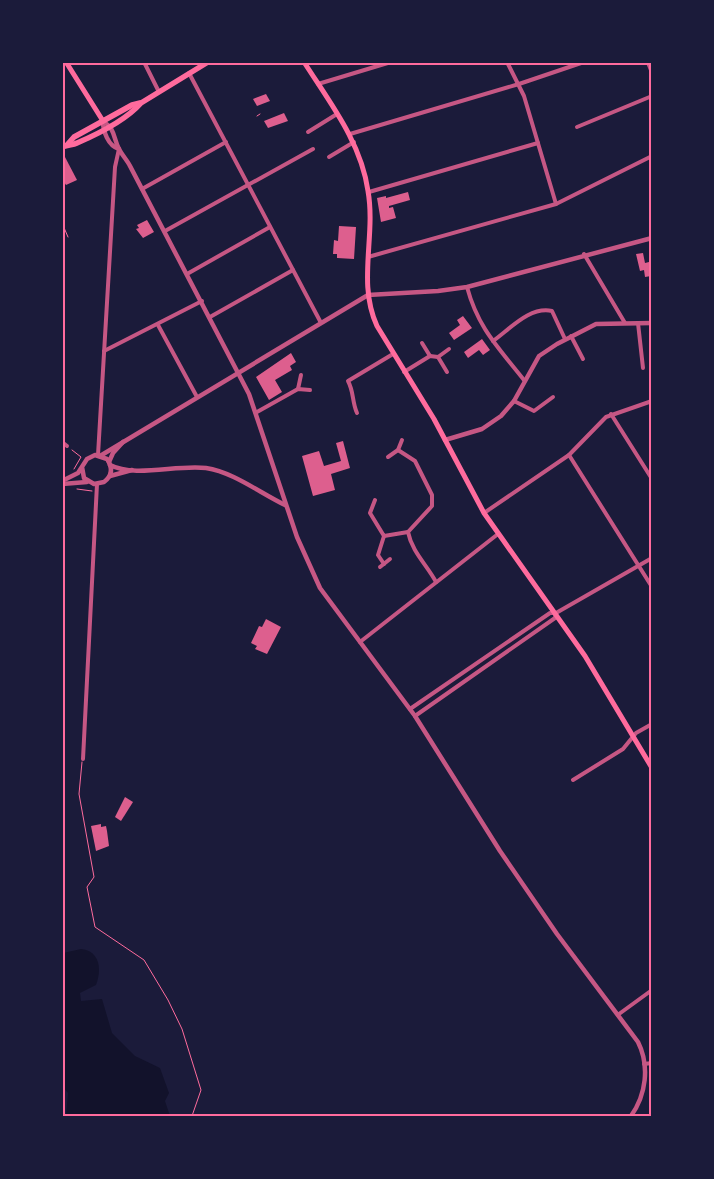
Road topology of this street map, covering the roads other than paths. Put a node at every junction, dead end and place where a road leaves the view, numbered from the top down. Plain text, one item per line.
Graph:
1 (66, 62) edge
2 (144, 62) edge
3 (208, 62) edge
4 (304, 62) edge
5 (392, 62) edge
6 (507, 62) edge
7 (584, 62) edge
8 (648, 62) edge
9 (652, 72) edge
10 (189, 74) junction
11 (318, 84) junction
12 (520, 84) junction
13 (159, 92) junction
14 (652, 96) edge
15 (141, 103) junction
16 (337, 114) junction
17 (103, 121) junction
18 (109, 126) junction
19 (577, 127) dead end
20 (103, 129) junction
21 (308, 132) dead end
22 (350, 134) junction
23 (226, 142) junction
24 (354, 142) junction
25 (538, 143) junction
26 (65, 146) edge
27 (119, 149) junction
28 (313, 149) dead end
29 (652, 156) edge
30 (329, 157) dead end
31 (248, 185) junction
32 (142, 189) junction
33 (369, 192) junction
34 (556, 204) junction
35 (270, 227) junction
36 (165, 231) junction
37 (652, 238) edge
38 (584, 254) junction
39 (368, 257) junction
40 (293, 270) junction
41 (187, 274) junction
42 (467, 287) junction
43 (368, 294) junction
44 (202, 301) junction
45 (210, 317) junction
46 (320, 321) junction
47 (625, 323) junction
48 (638, 323) junction
49 (652, 323) edge
50 (158, 325) junction
51 (571, 336) junction
52 (565, 339) junction
53 (493, 341) junction
54 (422, 343) dead end
55 (449, 349) dead end
56 (104, 351) junction
57 (393, 354) junction
58 (430, 356) junction
59 (438, 357) junction
60 (583, 359) dead end
61 (643, 368) dead end
62 (239, 372) junction
63 (404, 372) junction
64 (447, 372) dead end
65 (301, 376) dead end
66 (524, 380) junction
67 (298, 389) junction
68 (310, 390) dead end
69 (196, 397) junction
70 (553, 397) dead end
71 (514, 401) junction
72 (652, 401) edge
73 (257, 412) junction
74 (357, 413) dead end
75 (611, 414) junction
76 (402, 440) dead end
77 (445, 440) junction
78 (62, 442) edge
79 (124, 442) junction
80 (67, 446) road end
81 (398, 450) junction
82 (99, 455) junction
83 (569, 455) junction
84 (388, 457) dead end
85 (110, 463) junction
86 (82, 467) junction
87 (133, 470) junction
88 (650, 472) edge
89 (110, 476) junction
90 (652, 479) edge
91 (89, 482) junction
92 (62, 483) edge
93 (97, 484) junction
94 (375, 500) dead end
95 (286, 505) junction
96 (370, 513) junction
97 (484, 513) junction
98 (365, 516) dead end
99 (408, 532) junction
100 (498, 534) junction
101 (384, 536) junction
102 (652, 558) edge
103 (390, 559) dead end
104 (384, 564) junction
105 (638, 565) junction
106 (380, 567) dead end
107 (436, 582) junction
108 (652, 587) edge
109 (556, 613) junction
110 (360, 642) junction
111 (410, 709) junction
112 (415, 716) junction
113 (652, 724) edge
114 (633, 737) junction
115 (82, 759) road end
116 (652, 768) edge
117 (573, 780) dead end
118 (652, 990) edge
119 (619, 1014) junction
120 (652, 1063) edge
121 (644, 1064) junction
122 (631, 1116) edge

1 - 17 main road
2 - 13 street
3 - 10 main road
4 - 11 main road
5 - 11 street
6 - 12 street
7 - 12 street
8 - 9 street
10 - 13 main road
10 - 23 street
11 - 16 main road
12 - 22 street
12 - 25 street
13 - 15 main road
14 - 19 street
15 - 17 main road
15 - 18 main road
16 - 21 street
16 - 22 main road
17 - 18 street
17 - 20 street
17 - 26 main road
18 - 20 main road
18 - 27 street
20 - 26 main road
20 - 27 street
22 - 24 main road
23 - 31 street
23 - 32 street
24 - 30 street
24 - 33 main road
25 - 33 street
25 - 34 street
27 - 32 street
27 - 56 street
28 - 31 street
29 - 34 street
31 - 35 street
31 - 36 street
32 - 36 street
33 - 39 main road
34 - 39 street
35 - 40 street
35 - 41 street
36 - 41 street
37 - 38 street
38 - 42 street
38 - 47 street
39 - 43 main road
40 - 45 street
40 - 46 street
41 - 44 street
42 - 43 street
42 - 53 street
43 - 46 street
43 - 57 main road
44 - 45 street
44 - 50 street
45 - 62 street
46 - 62 street
47 - 48 street
47 - 51 street
48 - 49 street
48 - 61 street
50 - 56 street
50 - 69 street
51 - 52 street
51 - 60 street
52 - 53 street
52 - 66 street
53 - 66 street
54 - 58 street
55 - 59 street
56 - 82 street
57 - 63 main road
57 - 74 street
58 - 59 street
58 - 63 street
59 - 64 street
62 - 69 street
62 - 73 street
63 - 77 main road
65 - 67 street
66 - 71 street
67 - 68 street
67 - 73 street
69 - 79 street
70 - 71 street
71 - 77 street
72 - 75 street
73 - 95 street
75 - 83 street
75 - 88 street
76 - 81 street
77 - 97 main road
78 - 80 street
79 - 82 street
79 - 85 street
81 - 84 street
81 - 99 street
82 - 85 street
82 - 86 street
83 - 97 street
83 - 105 street
85 - 87 street
85 - 89 street
86 - 91 street
86 - 92 street
87 - 89 street
87 - 95 street
88 - 90 street
89 - 93 street
91 - 92 street
91 - 93 street
93 - 115 street
94 - 96 street
95 - 110 street
96 - 98 street
96 - 101 street
97 - 100 main road
99 - 101 street
99 - 107 street
100 - 107 street
100 - 109 main road
101 - 104 street
102 - 105 street
103 - 104 street
104 - 106 street
105 - 108 street
105 - 109 street
107 - 110 street
109 - 111 street
109 - 112 street
109 - 114 main road
110 - 111 street
111 - 112 street
112 - 119 street
113 - 114 street
114 - 116 main road
114 - 117 street
118 - 119 street
119 - 121 street
120 - 121 street
121 - 122 street

